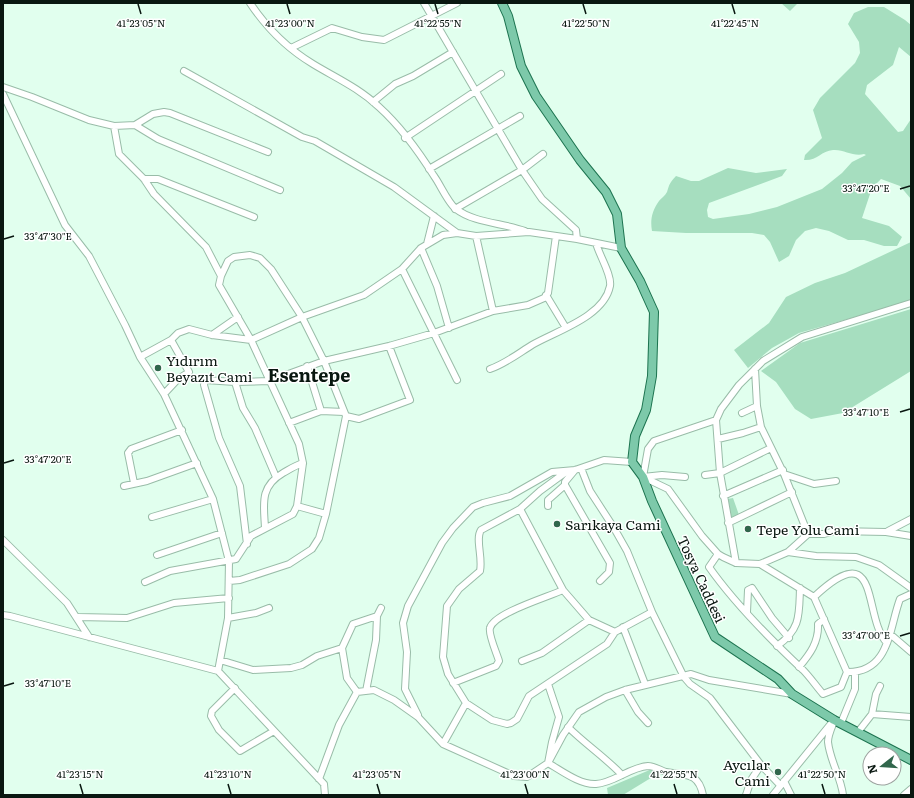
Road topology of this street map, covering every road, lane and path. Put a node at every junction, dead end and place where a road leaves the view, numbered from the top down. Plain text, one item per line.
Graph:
1 (250, 3) edge
2 (424, 3) edge
3 (457, 3) edge
4 (502, 3) edge
5 (432, 15) junction
6 (291, 48) junction
7 (453, 52) junction
8 (184, 71) dead end
9 (501, 74) dead end
10 (3, 87) edge
11 (476, 92) junction
12 (3, 94) edge
13 (373, 102) junction
14 (520, 116) dead end
15 (135, 125) junction
16 (114, 126) junction
17 (498, 129) junction
18 (406, 138) junction
19 (268, 152) dead end
20 (543, 154) dead end
21 (429, 169) junction
22 (522, 170) junction
23 (144, 179) junction
24 (280, 190) dead end
25 (455, 209) junction
26 (434, 216) junction
27 (254, 217) dead end
28 (529, 232) junction
29 (457, 233) junction
30 (476, 236) junction
31 (556, 236) junction
32 (578, 239) junction
33 (596, 243) junction
34 (427, 244) junction
35 (421, 248) junction
36 (621, 248) junction
37 (402, 269) junction
38 (221, 276) junction
39 (546, 295) junction
40 (911, 303) edge
41 (493, 311) junction
42 (238, 317) junction
43 (302, 318) junction
44 (449, 328) junction
45 (566, 328) junction
46 (434, 333) junction
47 (212, 335) junction
48 (171, 340) junction
49 (251, 340) junction
50 (389, 346) junction
51 (140, 357) junction
52 (324, 360) junction
53 (307, 366) junction
54 (490, 369) dead end
55 (755, 369) junction
56 (269, 380) junction
57 (457, 380) dead end
58 (235, 382) junction
59 (164, 394) junction
60 (757, 406) junction
61 (321, 411) junction
62 (742, 413) dead end
63 (345, 414) junction
64 (716, 420) junction
65 (289, 423) junction
66 (761, 427) junction
67 (182, 430) junction
68 (718, 438) junction
69 (771, 448) junction
70 (632, 462) junction
71 (197, 463) junction
72 (303, 463) junction
73 (578, 469) junction
74 (567, 472) junction
75 (784, 472) junction
76 (720, 473) junction
77 (704, 475) dead end
78 (276, 477) junction
79 (643, 477) junction
80 (685, 477) dead end
81 (836, 481) dead end
82 (134, 483) junction
83 (565, 485) junction
84 (124, 486) dead end
85 (792, 492) junction
86 (723, 496) junction
87 (213, 499) junction
88 (297, 506) junction
89 (548, 506) dead end
90 (520, 509) junction
91 (326, 514) junction
92 (152, 517) dead end
93 (911, 519) edge
94 (728, 523) junction
95 (265, 528) junction
96 (886, 532) junction
97 (222, 533) junction
98 (808, 534) junction
99 (911, 536) edge
100 (3, 540) edge
101 (247, 544) junction
102 (788, 552) junction
103 (718, 554) junction
104 (157, 556) dead end
105 (229, 561) junction
106 (736, 562) junction
107 (760, 564) junction
108 (229, 581) junction
109 (600, 581) dead end
110 (145, 582) dead end
111 (800, 588) junction
112 (911, 588) edge
113 (563, 590) junction
114 (911, 594) edge
115 (814, 597) junction
116 (229, 598) junction
117 (269, 608) dead end
118 (382, 608) dead end
119 (652, 612) junction
120 (747, 612) junction
121 (3, 615) edge
122 (377, 616) junction
123 (78, 617) junction
124 (228, 618) junction
125 (824, 619) junction
126 (589, 620) junction
127 (623, 627) junction
128 (615, 632) junction
129 (890, 634) junction
130 (90, 637) junction
131 (789, 638) junction
132 (887, 643) junction
133 (777, 646) junction
134 (342, 648) junction
135 (911, 652) edge
136 (220, 660) junction
137 (522, 661) dead end
138 (799, 667) junction
139 (218, 670) junction
140 (847, 672) junction
141 (855, 672) junction
142 (684, 677) junction
143 (453, 683) junction
144 (548, 684) junction
145 (645, 684) junction
146 (880, 686) dead end
147 (235, 688) junction
148 (625, 690) junction
149 (366, 691) junction
150 (357, 692) junction
151 (792, 694) junction
152 (466, 703) junction
153 (872, 714) junction
154 (418, 717) junction
155 (911, 717) edge
156 (838, 721) junction
157 (648, 723) dead end
158 (568, 727) junction
159 (274, 730) junction
160 (858, 732) junction
161 (443, 744) junction
162 (911, 760) edge
163 (548, 763) junction
164 (761, 766) junction
165 (622, 775) junction
166 (319, 779) junction
167 (782, 783) junction
168 (911, 789) edge
169 (325, 795) edge
170 (703, 795) edge
171 (746, 795) edge
172 (773, 795) edge
173 (791, 795) edge
174 (843, 795) edge
175 (904, 795) edge

1 - 6 street
2 - 5 street
3 - 5 street
4 - 36 main road
5 - 6 street
5 - 7 street
6 - 13 street
7 - 11 street
7 - 13 street
8 - 26 street
9 - 11 street
10 - 16 street
11 - 17 street
11 - 18 street
12 - 51 street
13 - 18 street
14 - 17 street
15 - 16 street
15 - 19 street
15 - 24 street
16 - 23 street
17 - 21 street
17 - 22 street
18 - 21 street
20 - 22 street
21 - 25 street
22 - 25 street
22 - 32 street
23 - 27 street
23 - 38 street
25 - 28 street
26 - 29 street
26 - 34 street
28 - 30 street
28 - 31 street
29 - 30 street
29 - 34 street
30 - 41 street
31 - 32 street
31 - 39 street
32 - 33 street
33 - 36 street
33 - 45 street
34 - 35 street
35 - 37 street
35 - 44 street
36 - 70 main road
37 - 43 street
37 - 46 street
38 - 42 street
38 - 43 street
39 - 41 street
39 - 45 street
40 - 55 street
41 - 44 street
42 - 47 street
42 - 49 street
43 - 49 street
43 - 52 street
44 - 46 street
45 - 54 street
46 - 50 street
46 - 57 street
47 - 48 street
47 - 49 street
48 - 51 street
48 - 59 street
49 - 56 street
50 - 52 street
50 - 63 street
51 - 59 street
52 - 53 street
52 - 63 street
53 - 56 street
53 - 61 street
55 - 60 street
55 - 64 street
56 - 58 street
56 - 65 street
58 - 78 street
58 - 101 street
59 - 67 street
60 - 62 street
60 - 66 street
61 - 63 street
61 - 65 street
63 - 91 street
64 - 68 street
64 - 79 street
65 - 72 street
66 - 68 street
66 - 69 street
67 - 71 street
67 - 82 street
68 - 76 street
69 - 75 street
69 - 76 street
70 - 73 street
70 - 79 main road, Tosya Caddesi
71 - 82 street
71 - 87 street
72 - 78 street
72 - 88 street
73 - 74 street
73 - 83 street
73 - 119 street
74 - 90 street
74 - 154 street
75 - 81 street
75 - 85 street
75 - 86 street
76 - 77 street
76 - 86 street
78 - 95 street
79 - 80 street
79 - 103 street
79 - 151 main road, Tosya Caddesi
82 - 84 street
83 - 89 street
83 - 109 street
85 - 94 street
85 - 98 street
86 - 94 street
87 - 92 street
87 - 97 street
88 - 91 street
88 - 95 street
90 - 113 street
90 - 143 street
91 - 108 street
93 - 96 street
94 - 106 street
95 - 101 street
96 - 98 street
96 - 99 street
97 - 104 street
97 - 105 street
98 - 102 street
100 - 123 street
101 - 105 street
102 - 107 street
102 - 112 street
103 - 106 street
103 - 120 street
105 - 108 street
105 - 110 street
106 - 107 street
107 - 111 street
108 - 116 street
111 - 115 street
111 - 131 street
113 - 126 street
113 - 143 street
114 - 129 street
115 - 125 street
115 - 132 street
116 - 123 street
116 - 124 street
117 - 124 street
118 - 122 street
119 - 127 street
119 - 142 street
120 - 131 street
120 - 133 street
121 - 130 street
122 - 134 street
122 - 149 street
123 - 130 street
124 - 136 street
125 - 138 street
125 - 140 street
126 - 128 street
126 - 137 street
127 - 128 street
127 - 145 street
128 - 144 street
129 - 132 street
129 - 135 street
130 - 139 street
131 - 133 street
132 - 141 street
133 - 138 street
134 - 136 street
134 - 150 street
136 - 139 street
138 - 140 street
139 - 147 street
140 - 141 street
141 - 156 street
142 - 145 street
142 - 151 street
142 - 164 street
143 - 152 street
144 - 152 street
144 - 163 street
145 - 148 street
146 - 153 street
147 - 159 street
147 - 159 street
148 - 157 street
148 - 158 street
149 - 150 street
149 - 154 street
150 - 166 street
151 - 156 main road, Tosya Caddesi
152 - 161 street
153 - 155 street
153 - 160 street
154 - 161 street
156 - 160 main road, Tosya Caddesi
156 - 167 street
156 - 174 street
158 - 163 street
158 - 165 street
159 - 166 street
160 - 162 main road, Tosya Caddesi
161 - 163 street
163 - 165 street
164 - 167 street
164 - 171 street
165 - 170 street
166 - 169 street
167 - 172 street
167 - 173 street
168 - 175 street

